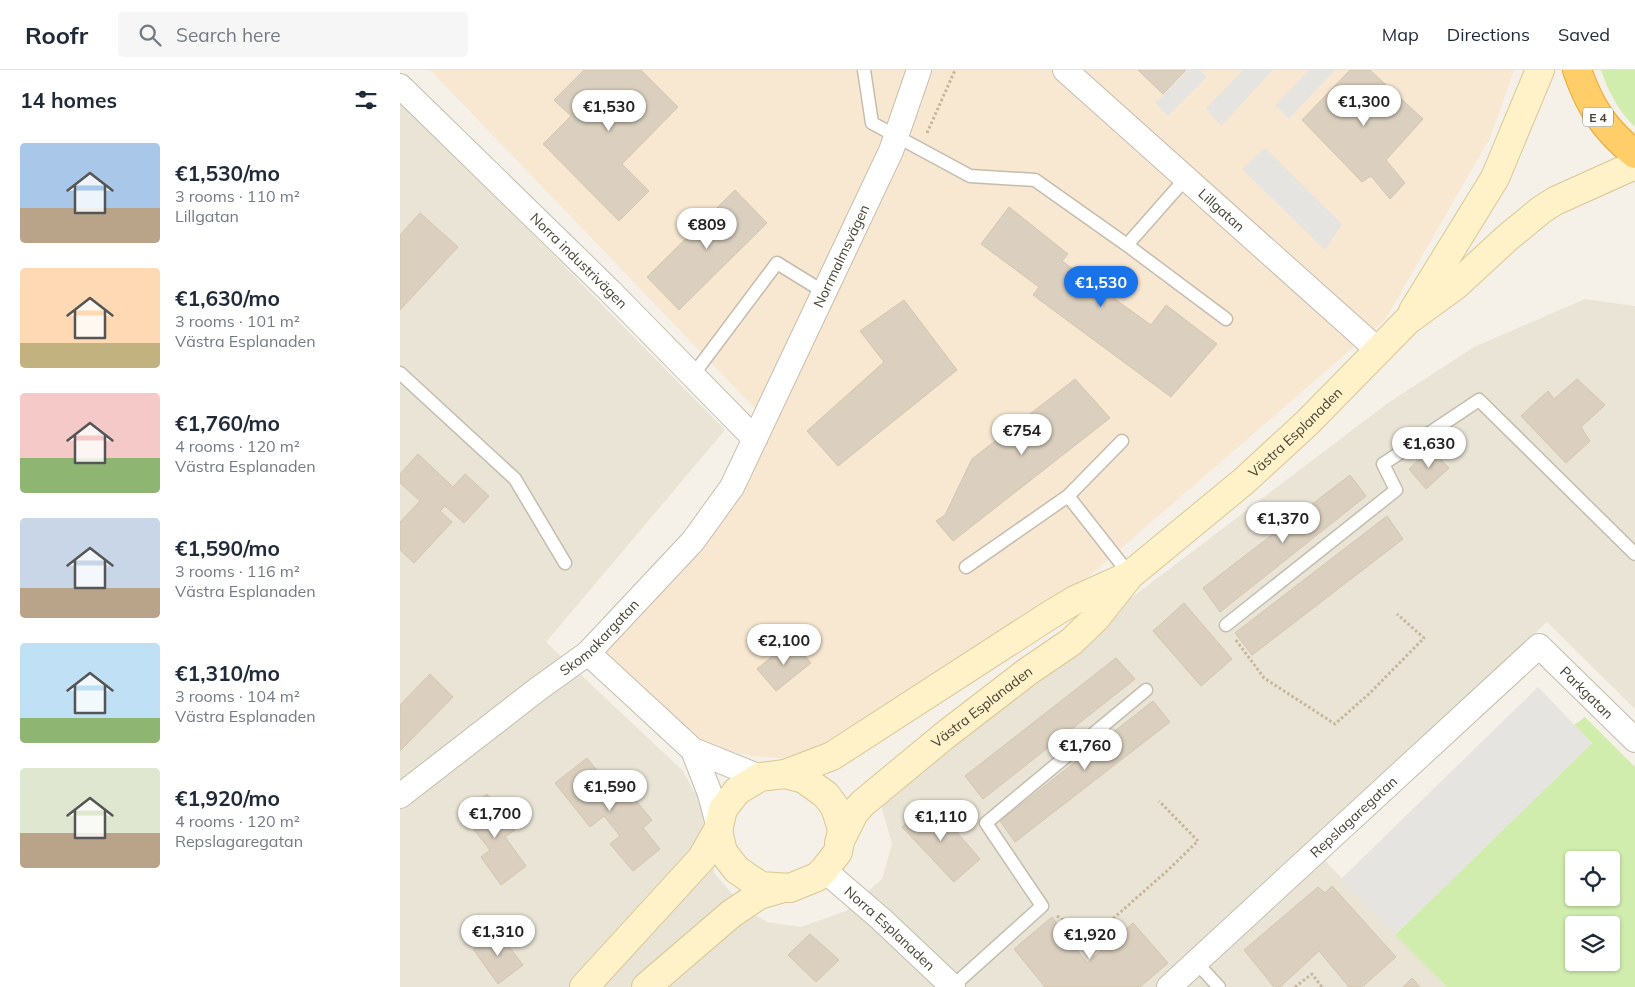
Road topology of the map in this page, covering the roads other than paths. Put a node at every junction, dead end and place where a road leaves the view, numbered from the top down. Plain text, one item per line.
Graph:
1 (864, 70) edge
2 (919, 70) edge
3 (1065, 70) edge
4 (1540, 70) edge
5 (1577, 70) edge
6 (400, 86) edge
7 (896, 136) junction
8 (1635, 154) edge
9 (1635, 165) edge
10 (1186, 178) junction
11 (1128, 245) junction
12 (824, 292) junction
13 (1226, 319) dead end
14 (1407, 321) junction
15 (1379, 351) junction
16 (400, 373) edge
17 (693, 375) junction
18 (755, 438) junction
19 (1122, 441) dead end
20 (1068, 496) junction
21 (1632, 547) edge
22 (565, 563) dead end
23 (966, 567) dead end
24 (1130, 575) junction
25 (1226, 625) road end
26 (1539, 646) joint
27 (588, 652) junction
28 (1146, 690) dead end
29 (1635, 740) edge
30 (693, 750) junction
31 (773, 775) junction
32 (400, 796) edge
33 (719, 828) junction
34 (839, 843) junction
35 (824, 870) junction
36 (784, 888) junction
37 (1196, 962) junction
38 (584, 987) edge
39 (646, 987) edge
40 (953, 987) edge
41 (1168, 987) edge
42 (1219, 987) edge

1 - 7 lane
2 - 7 street, Norrmalmsvägen
3 - 10 street, Lillgatan
4 - 14 street, Västra Esplanaden
5 - 8 highway, E 4
6 - 17 street, Norra industrivägen
7 - 11 lane
7 - 12 street, Norrmalmsvägen
9 - 14 street, Västra Esplanaden
10 - 11 lane
10 - 15 street, Lillgatan
11 - 13 lane
12 - 17 lane
12 - 18 street, Norrmalmsvägen
14 - 15 street, Västra Esplanaden
15 - 24 street, Västra Esplanaden
16 - 22 lane
17 - 18 street, Norra industrivägen
18 - 27 street, Skomakargatan
19 - 20 lane
20 - 23 lane
20 - 24 lane
21 - 25 lane
24 - 31 street, Västra Esplanaden
24 - 34 street, Västra Esplanaden
26 - 29 street, Parkgatan
26 - 37 street, Repslagaregatan
27 - 30 street
27 - 32 street, Skomakargatan
28 - 40 lane
30 - 31 street
30 - 33 street
31 - 33 street
31 - 34 street
33 - 36 street
33 - 38 street
34 - 35 street
35 - 36 street
35 - 40 street, Norra Esplanaden
36 - 39 street
37 - 41 street, Repslagaregatan
37 - 42 lane

